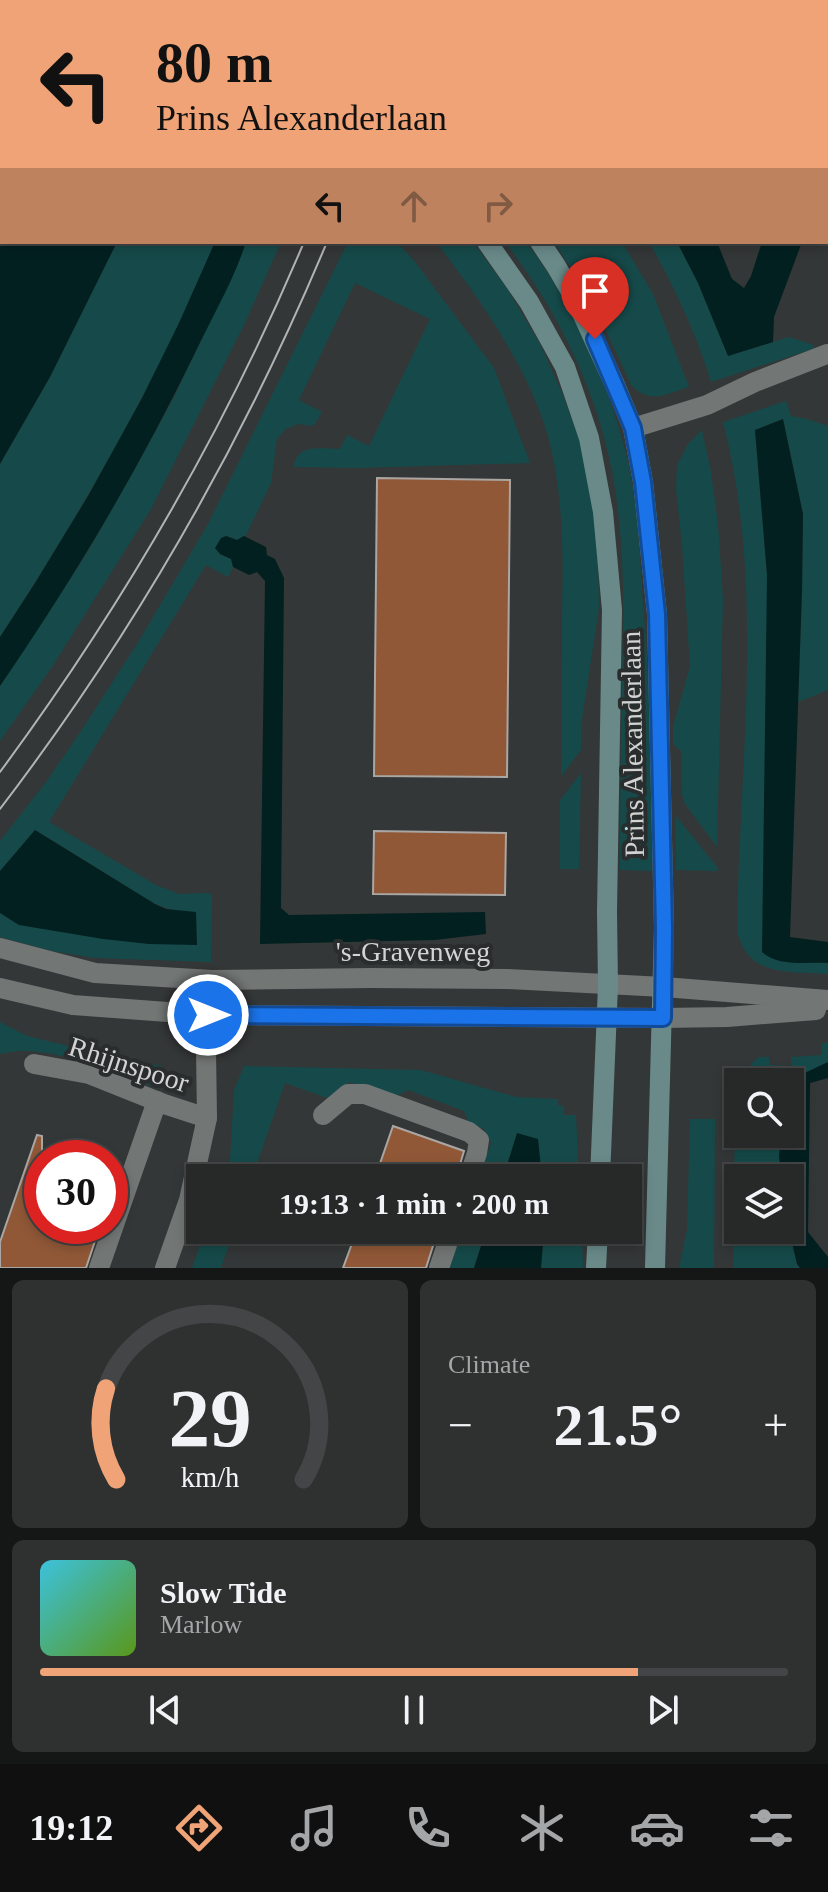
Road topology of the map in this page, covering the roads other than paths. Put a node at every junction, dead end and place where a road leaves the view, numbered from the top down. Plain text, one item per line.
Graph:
1 (488, 244) edge
2 (541, 244) edge
3 (827, 354) edge
4 (633, 428) junction
5 (0, 948) edge
6 (212, 980) junction
7 (608, 986) junction
8 (664, 987) junction
9 (0, 988) edge
10 (828, 1000) edge
11 (828, 1009) edge
12 (208, 1015) junction
13 (607, 1017) junction
14 (663, 1018) junction
15 (34, 1064) dead end
16 (157, 1101) junction
17 (323, 1115) dead end
18 (207, 1118) junction
19 (473, 1164) edge
20 (601, 1164) edge
21 (447, 1244) edge
22 (597, 1244) edge
23 (99, 1268) edge
24 (165, 1268) edge
25 (439, 1268) edge
26 (596, 1268) edge
27 (655, 1268) edge

1 - 7 main road, Prins Alexanderlaan
2 - 4 main road, Prins Alexanderlaan
3 - 4 street
4 - 8 main road, Prins Alexanderlaan
5 - 6 street, 's-Gravenweg
6 - 7 street, 's-Gravenweg
6 - 12 street, Rhijnspoor
7 - 8 street, 's-Gravenweg
7 - 13 main road, Prins Alexanderlaan
8 - 10 street, 's-Gravenweg
8 - 14 main road, Prins Alexanderlaan
9 - 12 street
11 - 14 street
12 - 13 street
12 - 18 street, Rhijnspoor
13 - 14 street
13 - 20 main road, Prins Alexanderlaan
14 - 27 main road, Prins Alexanderlaan
15 - 16 street, Rhijnspoor
16 - 18 street, Rhijnspoor
16 - 23 street
17 - 19 street
18 - 24 street, Rhijnspoor
21 - 25 street
22 - 26 main road

